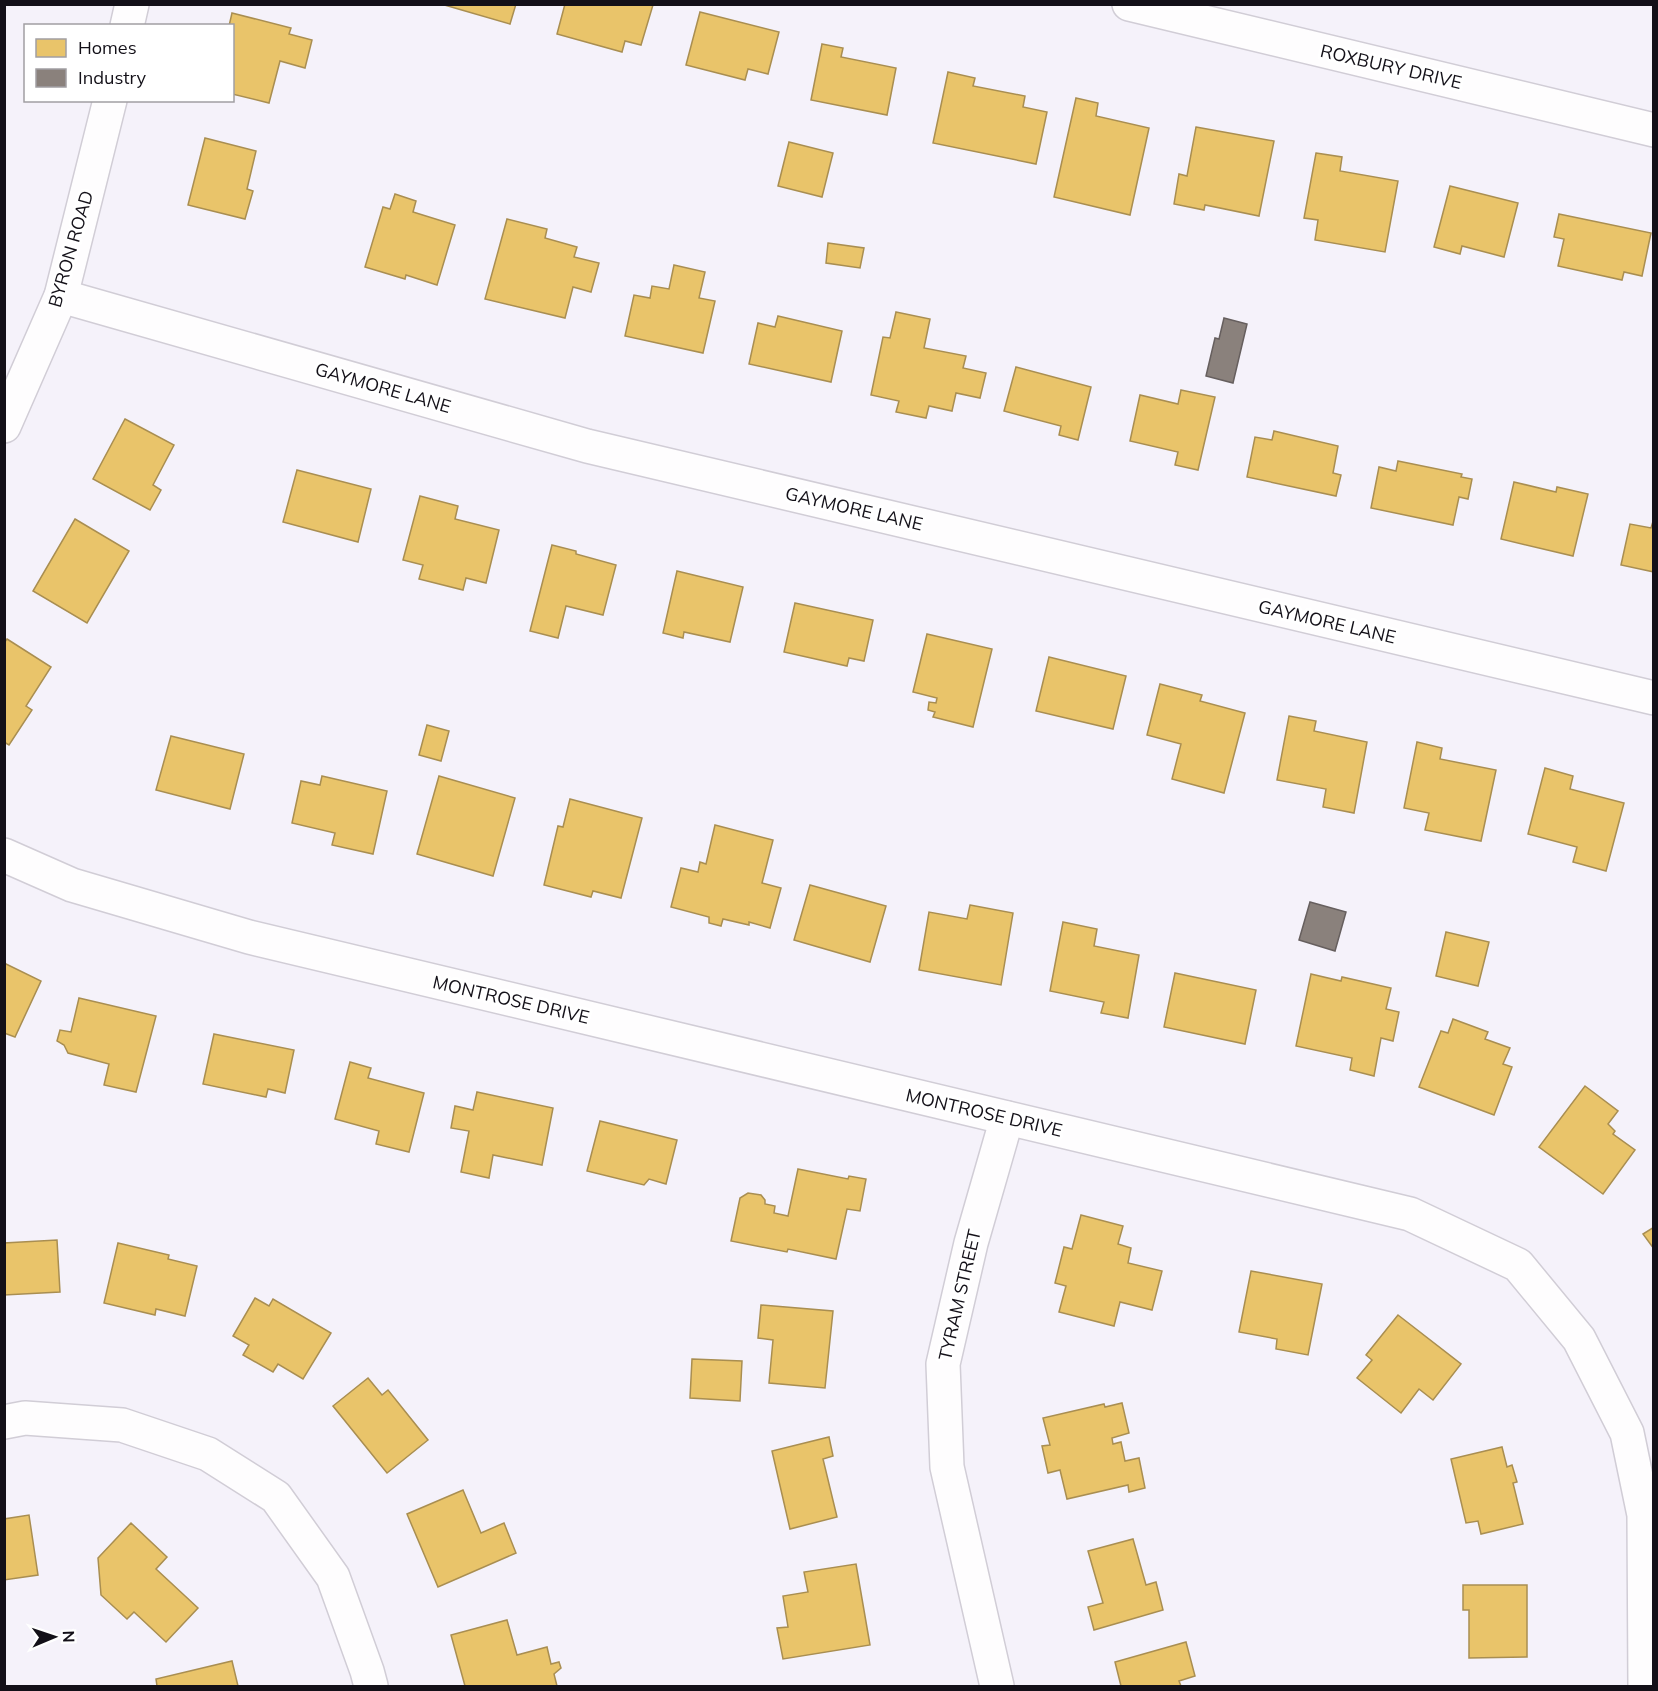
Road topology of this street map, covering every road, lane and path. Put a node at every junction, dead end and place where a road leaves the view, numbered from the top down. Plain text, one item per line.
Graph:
1 (132, 4) edge
2 (1129, 4) edge
3 (128, 24) edge
4 (110, 102) edge
5 (1653, 130) edge
6 (61, 296) junction
7 (4, 426) edge
8 (1653, 698) edge
9 (4, 855) edge
10 (1007, 1118) junction
11 (4, 1422) edge
12 (1648, 1667) edge
13 (371, 1686) edge
14 (997, 1686) edge

1 - 3 street
2 - 5 street, ROXBURY DRIVE
4 - 6 street, BYRON ROAD
6 - 7 street, BYRON ROAD
6 - 8 street, GAYMORE LANE
9 - 10 street, MONTROSE DRIVE
10 - 12 street, MONTROSE DRIVE
10 - 14 street, TYRAM STREET
11 - 13 street

